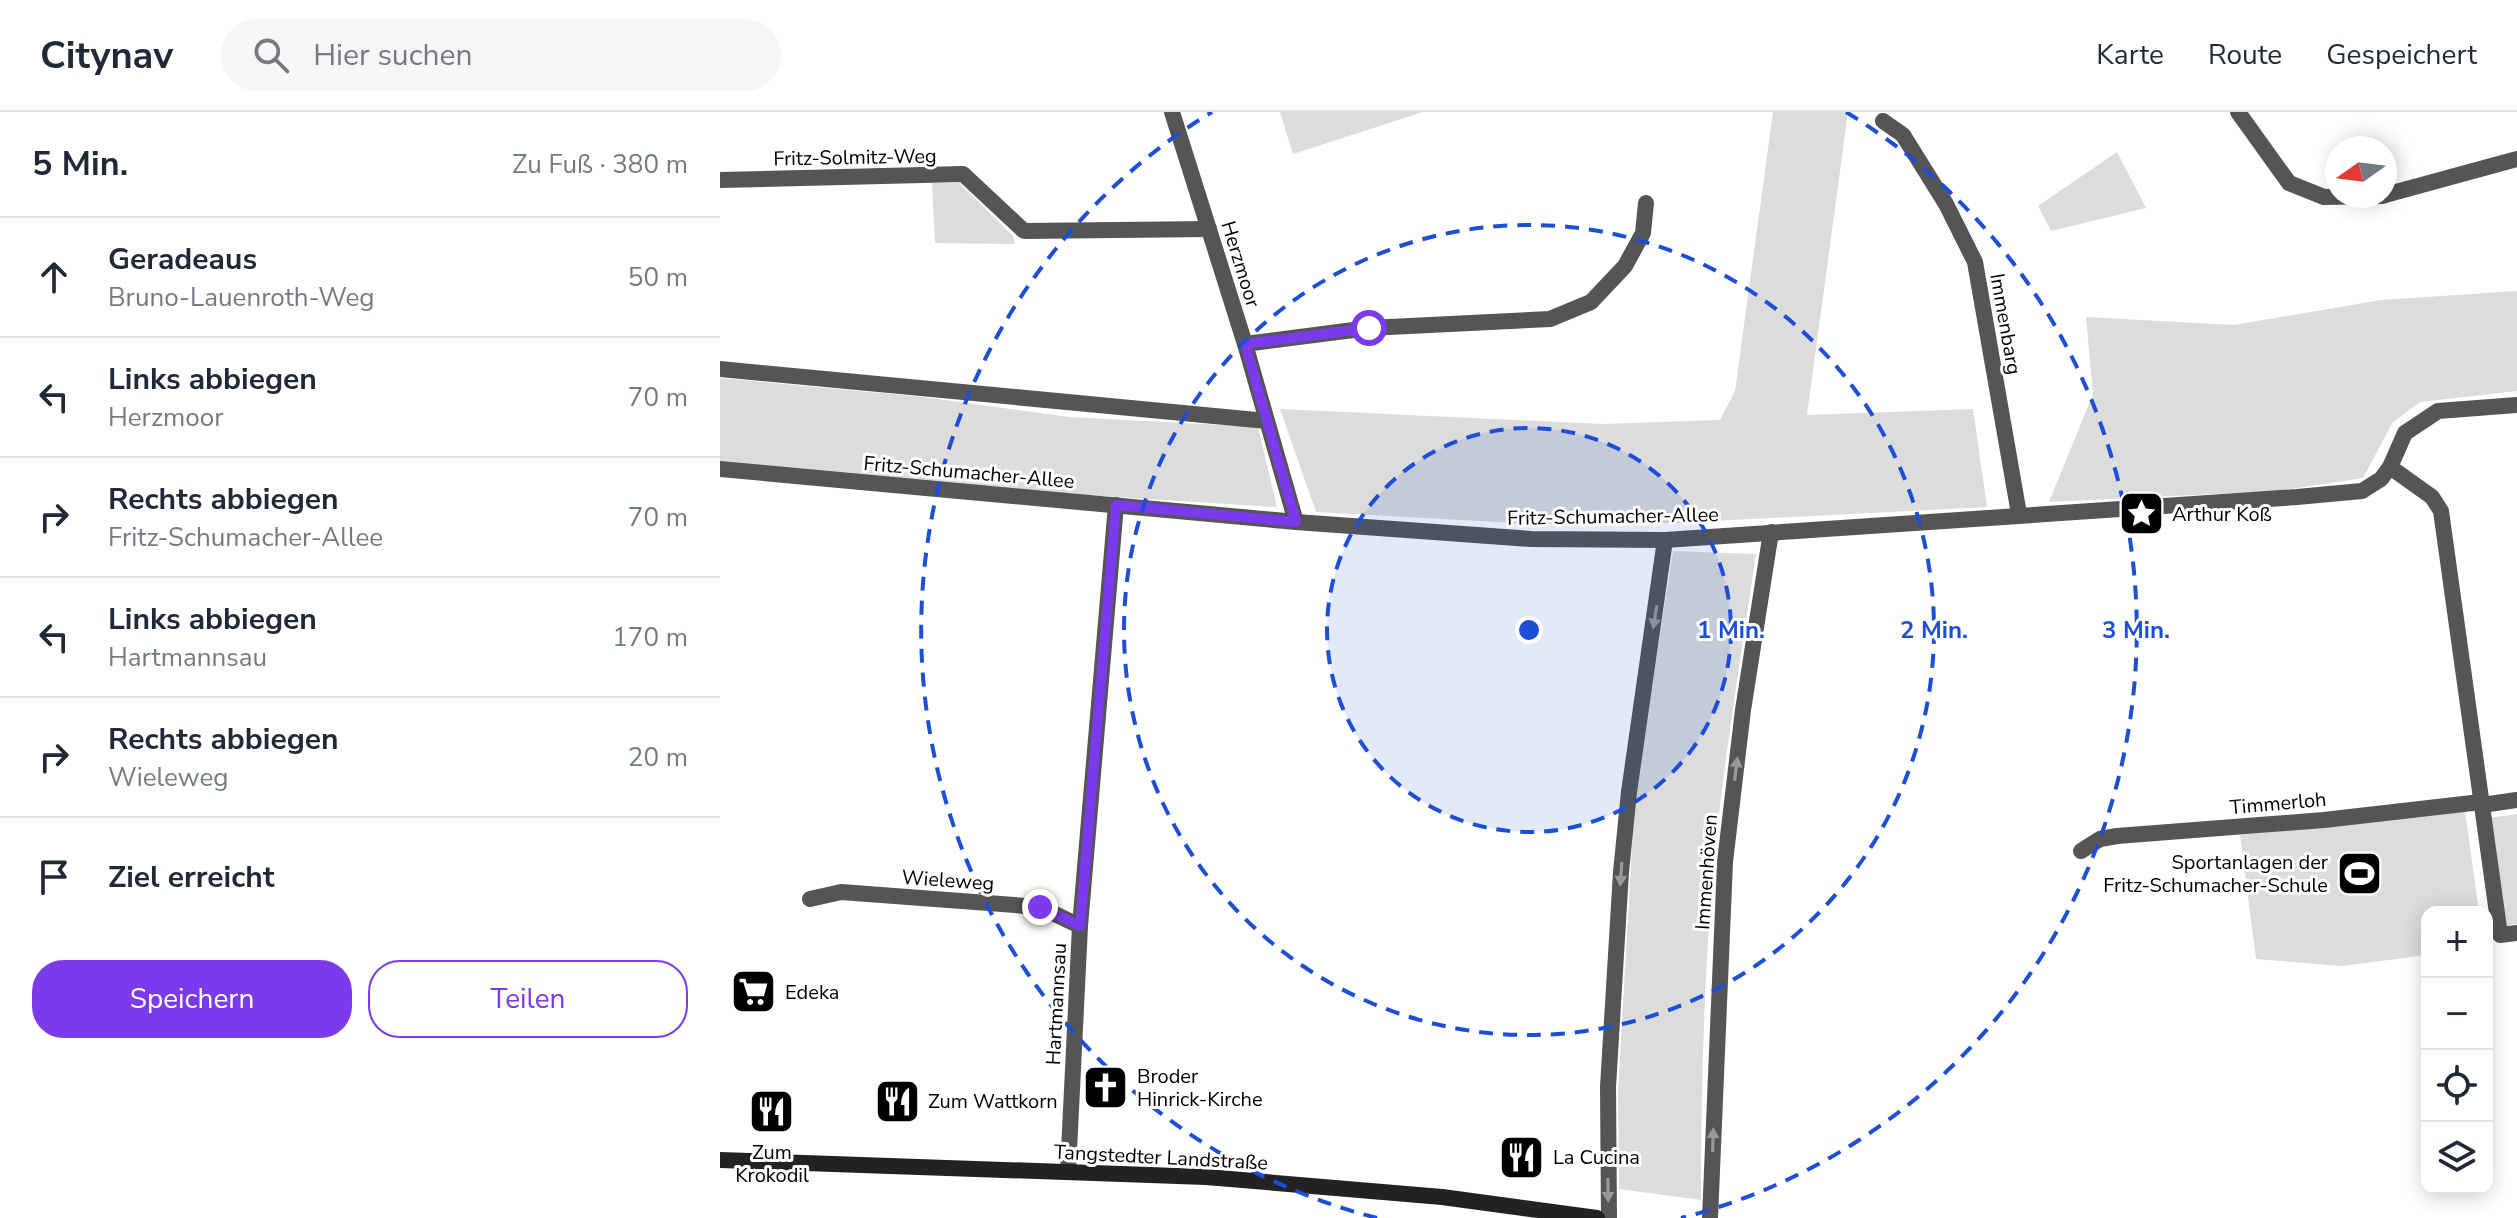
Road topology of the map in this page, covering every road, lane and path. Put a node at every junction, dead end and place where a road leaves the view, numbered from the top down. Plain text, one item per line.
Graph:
1 (1172, 112) edge
2 (2238, 112) edge
3 (1883, 121) dead end
4 (2517, 159) edge
5 (720, 180) edge
6 (2397, 192) edge
7 (2325, 197) edge
8 (1646, 203) dead end
9 (1209, 229) junction
10 (1245, 344) junction
11 (720, 369) edge
12 (2517, 405) edge
13 (1267, 421) junction
14 (2390, 467) junction
15 (720, 469) edge
16 (1116, 505) junction
17 (2019, 514) junction
18 (1296, 522) junction
19 (1771, 532) junction
20 (1665, 540) junction
21 (2517, 800) edge
22 (2482, 803) junction
23 (2081, 851) dead end
24 (810, 899) dead end
25 (1080, 926) junction
26 (2517, 933) edge
27 (720, 1160) edge
28 (1068, 1171) junction
29 (1597, 1218) edge
30 (1609, 1218) edge
31 (1710, 1218) edge

1 - 9 street, Herzmoor
2 - 7 street
3 - 17 street, Immenbarg
4 - 6 street
5 - 9 street, Fritz-Solmitz-Weg
8 - 10 street
9 - 10 street, Herzmoor
10 - 13 street, Herzmoor
11 - 13 street
12 - 14 street, Fritz-Schumacher-Allee
13 - 18 street, Herzmoor
14 - 17 street, Fritz-Schumacher-Allee
14 - 22 street
15 - 16 street, Fritz-Schumacher-Allee
16 - 18 street, Fritz-Schumacher-Allee
16 - 25 street, Hartmannsau
17 - 19 street, Fritz-Schumacher-Allee
18 - 20 street, Fritz-Schumacher-Allee
19 - 20 street, Fritz-Schumacher-Allee
31 -> 19 street, Immenhöven
20 -> 30 street
21 - 22 street, Timmerloh
22 - 23 street, Timmerloh
22 - 26 street
24 - 25 street, Wieleweg
25 - 28 street, Hartmannsau
27 - 28 street, Tangstedter Landstraße
28 - 29 street, Tangstedter Landstraße

